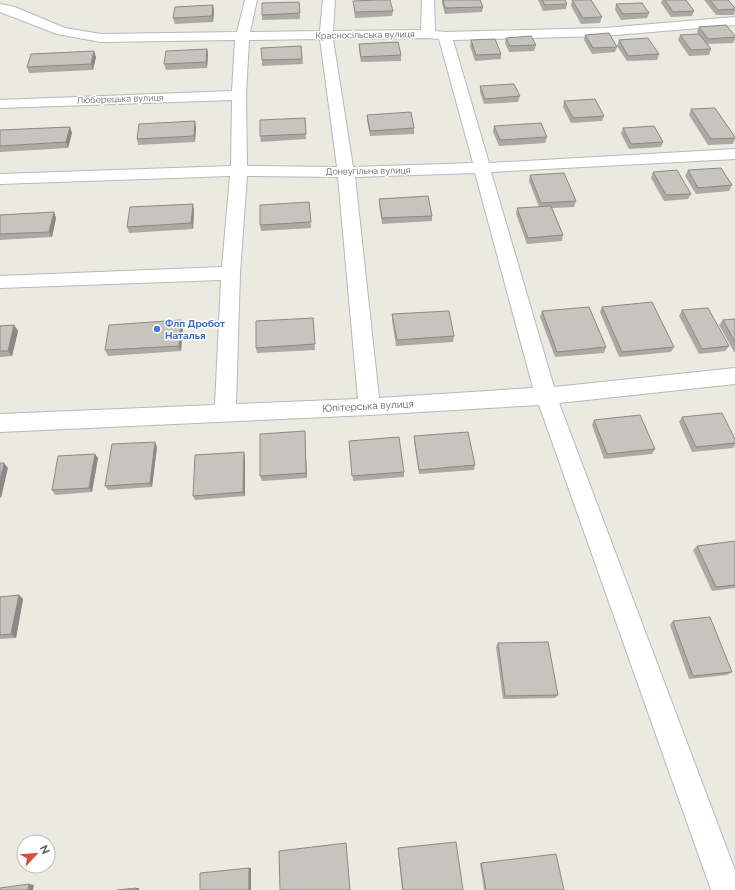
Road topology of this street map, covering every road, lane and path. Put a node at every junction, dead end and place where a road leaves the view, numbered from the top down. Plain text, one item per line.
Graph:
1 (20, 0) edge
2 (251, 0) edge
3 (329, 0) edge
4 (428, 0) edge
5 (0, 3) edge
6 (0, 8) edge
7 (735, 21) edge
8 (326, 35) junction
9 (436, 35) junction
10 (242, 38) junction
11 (239, 95) junction
12 (0, 104) edge
13 (735, 154) edge
14 (480, 168) junction
15 (239, 171) junction
16 (346, 172) junction
17 (0, 179) edge
18 (231, 273) junction
19 (0, 282) edge
20 (735, 376) edge
21 (546, 396) junction
22 (369, 406) junction
23 (225, 412) junction
24 (0, 424) edge
25 (727, 890) edge

1 - 5 street
2 - 10 street
3 - 8 street
4 - 9 street
6 - 10 street, Красносільська вулиця
7 - 9 street, Красносільська вулиця
8 - 9 street, Красносільська вулиця
8 - 10 street, Красносільська вулиця
8 - 16 street
9 - 14 street
10 - 11 street
11 - 12 street, Люберецька вулиця
11 - 15 street
13 - 14 street, Донвугільна вулиця
14 - 16 street, Донвугільна вулиця
14 - 21 street
15 - 16 street, Донвугільна вулиця
15 - 17 street, Донвугільна вулиця
15 - 18 street
16 - 22 street
18 - 19 street
18 - 23 street
20 - 21 street, Юпітерська вулиця
21 - 22 street, Юпітерська вулиця
21 - 25 street
22 - 23 street, Юпітерська вулиця
23 - 24 street, Юпітерська вулиця

